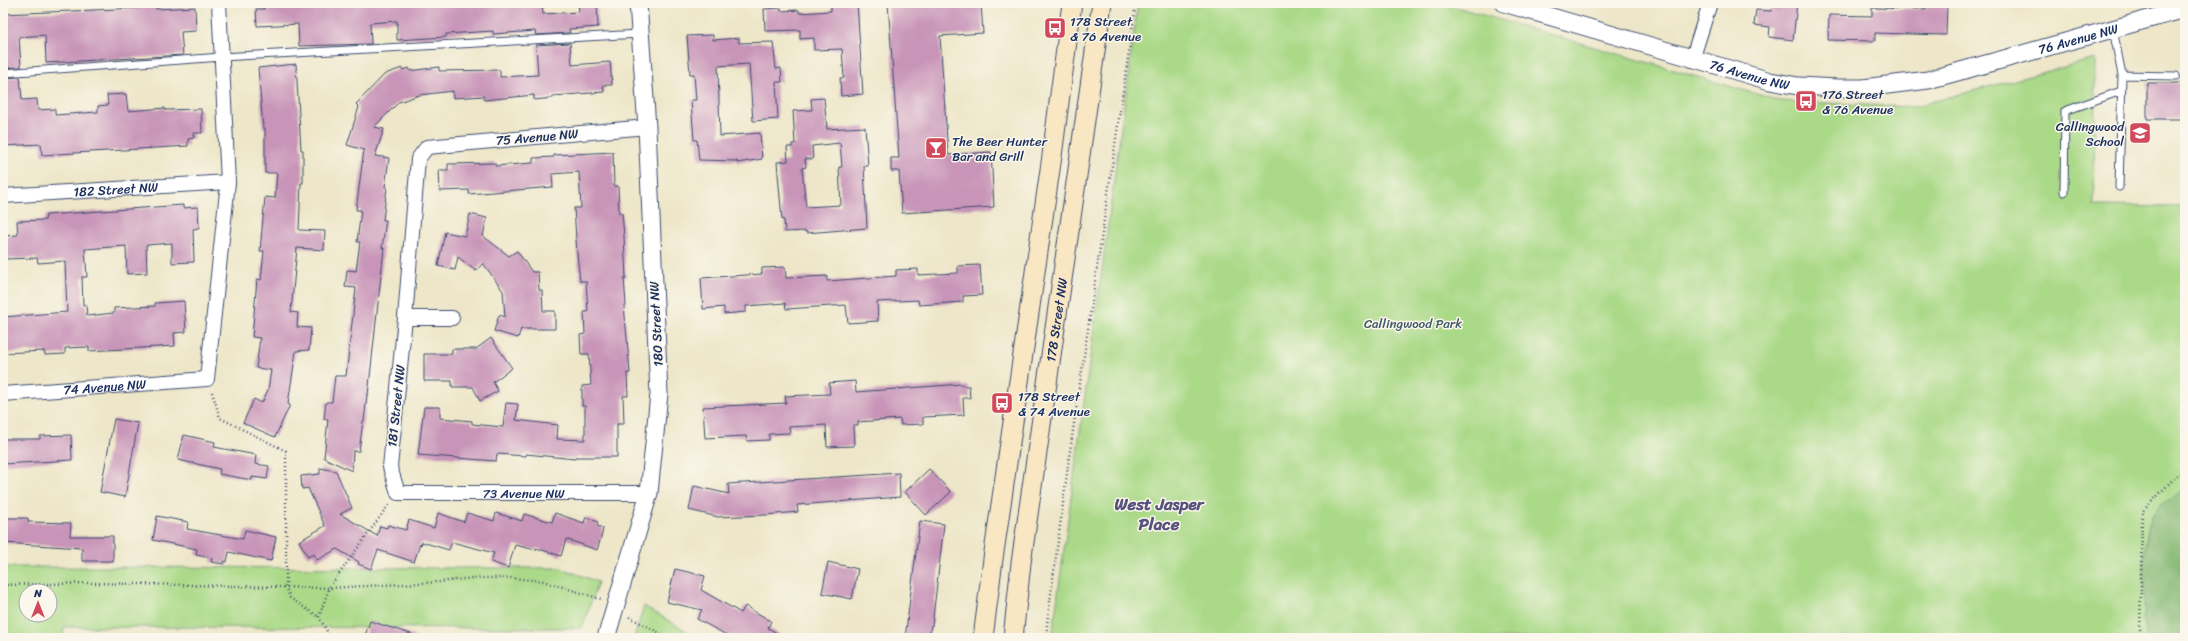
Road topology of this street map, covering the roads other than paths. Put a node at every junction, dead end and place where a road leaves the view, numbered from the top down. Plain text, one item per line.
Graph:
1 (219, 3) edge
2 (638, 3) edge
3 (1072, 3) edge
4 (1102, 3) edge
5 (1710, 3) edge
6 (1512, 4) edge
7 (2185, 9) edge
8 (2113, 29) junction
9 (640, 34) junction
10 (222, 57) junction
11 (1692, 60) junction
12 (3, 73) edge
13 (2122, 75) junction
14 (2176, 76) dead end
15 (2121, 91) junction
16 (647, 127) junction
17 (427, 147) joint
18 (228, 182) junction
19 (2119, 187) dead end
20 (2064, 192) dead end
21 (3, 196) edge
22 (405, 318) junction
23 (452, 318) dead end
24 (3, 394) edge
25 (398, 493) joint
26 (649, 493) junction
27 (993, 559) junction
28 (1021, 563) junction
29 (606, 638) edge
30 (983, 638) edge
31 (1013, 638) edge

1 - 10 street
2 - 9 street, 180 Street NW
3 - 27 main road
4 - 28 main road, 178 Street NW
5 - 11 street
6 - 11 street, 76 Avenue NW
7 - 8 street, 76 Avenue NW
8 - 11 street, 76 Avenue NW
8 - 13 lane
9 - 10 lane
9 - 16 street, 180 Street NW
10 - 12 lane
10 - 18 street
13 - 14 lane
13 - 15 lane
15 - 19 lane
15 - 20 lane
16 - 17 street, 75 Avenue NW
16 - 26 street, 180 Street NW
17 - 22 street, 181 Street NW
18 - 21 street, 182 Street NW
18 - 24 street, 74 Avenue NW
22 - 23 street
22 - 25 street, 181 Street NW
25 - 26 street, 73 Avenue NW
26 - 29 street, 180 Street NW
27 - 28 main road
27 - 30 main road
28 - 31 main road, 178 Street NW

